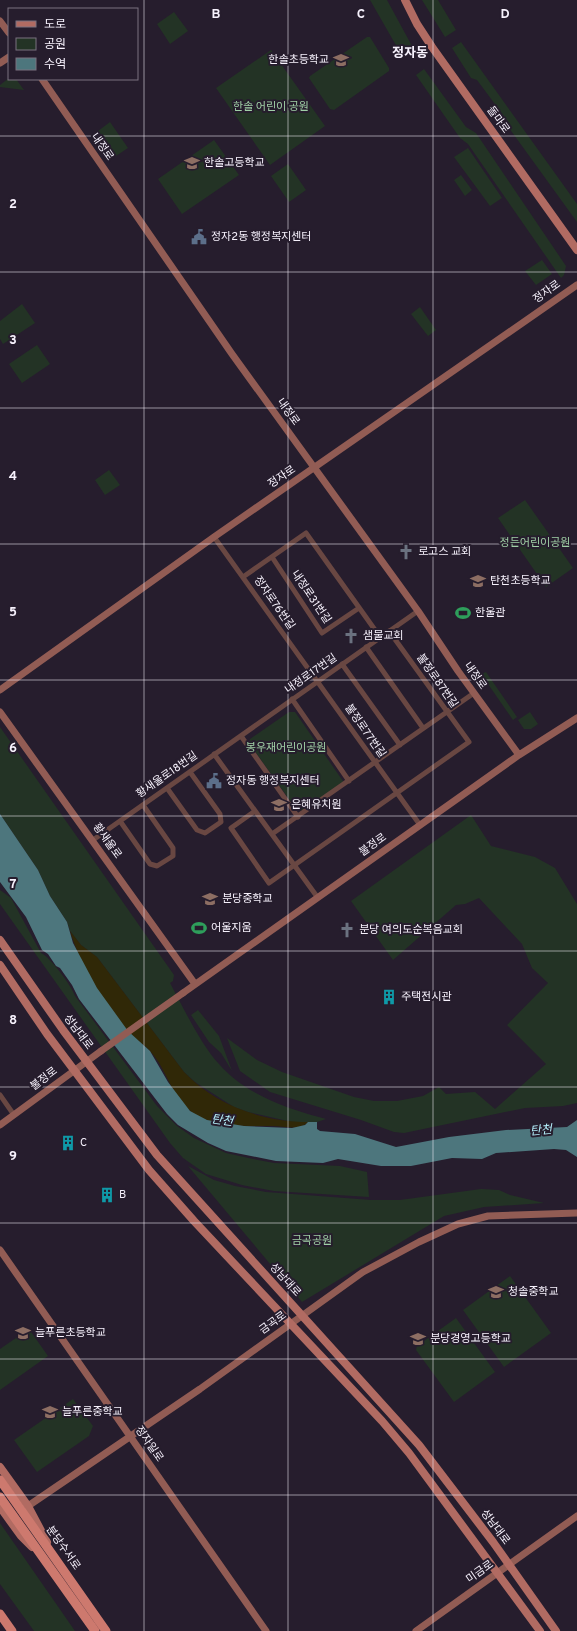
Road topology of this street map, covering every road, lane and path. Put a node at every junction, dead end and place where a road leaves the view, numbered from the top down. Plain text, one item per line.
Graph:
1 (405, 0) edge
2 (0, 20) edge
3 (8, 32) edge
4 (43, 80) edge
5 (577, 250) edge
6 (577, 285) edge
7 (315, 468) junction
8 (214, 537) junction
9 (272, 557) junction
10 (243, 577) junction
11 (359, 608) junction
12 (418, 610) junction
13 (389, 631) junction
14 (380, 637) junction
15 (366, 647) junction
16 (342, 664) junction
17 (317, 682) junction
18 (0, 690) edge
19 (474, 692) junction
20 (292, 699) junction
21 (0, 712) edge
22 (447, 712) junction
23 (577, 718) edge
24 (253, 727) joint
25 (423, 728) junction
26 (241, 736) junction
27 (400, 745) junction
28 (214, 754) junction
29 (519, 755) junction
30 (375, 762) junction
31 (190, 772) junction
32 (349, 780) junction
33 (167, 788) junction
34 (396, 793) junction
35 (143, 805) junction
36 (256, 811) junction
37 (298, 817) junction
38 (120, 821) junction
39 (420, 826) junction
40 (272, 834) junction
41 (93, 840) junction
42 (294, 865) junction
43 (318, 898) junction
44 (0, 940) edge
45 (0, 965) edge
46 (196, 984) junction
47 (87, 1061) junction
48 (75, 1070) junction
49 (0, 1095) edge
50 (14, 1115) junction
51 (0, 1125) edge
52 (577, 1213) edge
53 (0, 1250) edge
54 (302, 1315) junction
55 (291, 1324) junction
56 (130, 1436) junction
57 (0, 1467) edge
58 (0, 1480) edge
59 (0, 1497) edge
60 (28, 1506) junction
61 (0, 1507) edge
62 (577, 1516) edge
63 (55, 1557) junction
64 (44, 1559) junction
65 (509, 1565) junction
66 (497, 1573) junction
67 (0, 1614) edge
68 (12, 1631) edge
69 (95, 1631) edge
70 (106, 1631) edge
71 (266, 1631) edge
72 (416, 1631) edge
73 (540, 1631) edge
74 (556, 1631) edge

1 - 5 main road, 돌마로
2 - 3 street
4 - 7 street, 내정로
6 - 7 street, 정자로
7 - 8 street, 정자로
7 - 12 street, 내정로
8 - 10 street, 정자로76번길
8 - 18 street, 정자로
9 - 10 street
9 - 11 street
9 - 11 street, 내정로31번길
10 - 17 street, 정자로76번길
11 - 14 street
12 - 13 street, 내정로17번길
12 - 19 street, 내정로
13 - 14 street, 내정로17번길
13 - 22 street, 불정로87번길
14 - 15 street, 내정로17번길
15 - 16 street, 내정로17번길
15 - 25 street
16 - 17 street, 내정로17번길
16 - 27 street
17 - 20 street, 내정로17번길
17 - 30 street, 불정로77번길
19 - 22 street
19 - 29 street, 내정로
20 - 24 street, 내정로17번길
20 - 32 street
21 - 41 street, 황새울로
22 - 25 street
22 - 34 street, 불정로87번길
23 - 29 street, 불정로
24 - 26 street, 황새울로18번길
25 - 27 street
26 - 28 street, 황새울로18번길
26 - 37 street
27 - 30 street
28 - 31 street, 황새울로18번길
28 - 36 street
29 - 39 street, 불정로
30 - 32 street
30 - 34 street, 불정로77번길
31 - 33 street, 황새울로18번길
31 - 33 street
32 - 37 street
33 - 35 street, 황새울로18번길
34 - 39 street, 불정로77번길
34 - 42 street
35 - 38 street, 황새울로18번길
35 - 38 street
36 - 40 street
36 - 42 street
37 - 40 street
38 - 41 street, 황새울로18번길
39 - 43 street, 불정로
40 - 42 street
41 - 46 street, 황새울로
42 - 43 street
43 - 46 street, 불정로
44 - 47 main road, 성남대로
45 - 48 main road
46 - 47 street, 불정로, bridge
47 - 48 street, 불정로
47 - 54 main road, 성남대로
48 - 50 street, 불정로
48 - 55 main road
49 - 50 street
50 - 51 street, 불정로
52 - 54 street, 금곡로
53 - 56 street, 정자일로
54 - 55 street, 금곡로
54 - 65 main road, 성남대로
55 - 56 street, 금곡로
55 - 66 main road
56 - 60 street, 금곡로
56 - 71 street, 정자일로
57 - 60 main road
58 - 63 highway, 분당수서로
59 - 64 highway, 분당수서로
60 - 63 main road
61 - 64 main road
62 - 65 street, 미금로
63 - 70 highway, 분당수서로
64 - 69 highway, 분당수서로
65 - 66 street, 미금로
65 - 74 main road, 성남대로
66 - 72 street, 미금로
66 - 73 main road
67 - 68 highway

